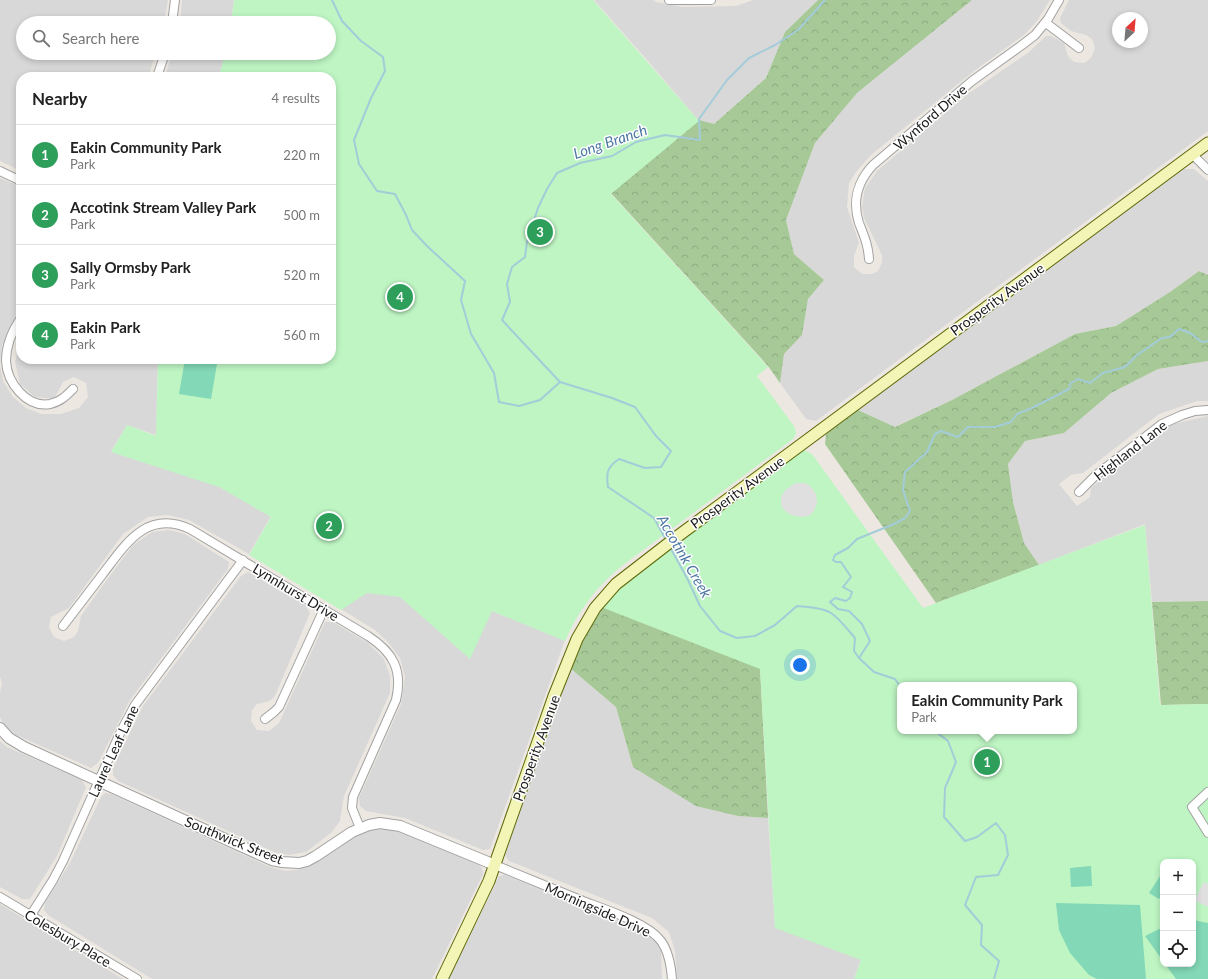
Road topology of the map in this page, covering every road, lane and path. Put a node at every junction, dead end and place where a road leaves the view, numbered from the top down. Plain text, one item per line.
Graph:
1 (175, 0) edge
2 (669, 0) edge
3 (711, 0) edge
4 (1059, 0) edge
5 (173, 16) edge
6 (1046, 22) junction
7 (1079, 48) dead end
8 (162, 60) edge
9 (158, 72) edge
10 (1208, 143) edge
11 (1193, 155) junction
12 (1208, 170) edge
13 (0, 171) edge
14 (16, 179) edge
15 (869, 259) dead end
16 (16, 328) edge
17 (73, 389) dead end
18 (1208, 410) edge
19 (1079, 492) dead end
20 (243, 560) junction
21 (324, 609) junction
22 (63, 626) dead end
23 (266, 718) dead end
24 (0, 728) edge
25 (99, 781) junction
26 (1208, 792) edge
27 (360, 828) junction
28 (1208, 833) edge
29 (495, 865) junction
30 (0, 897) edge
31 (30, 915) junction
32 (137, 979) edge
33 (442, 979) edge
34 (672, 979) edge

1 - 5 street
2 - 3 street
4 - 6 street, Wynford Drive
6 - 7 street
6 - 15 street, Wynford Drive
8 - 9 street
10 - 11 main road, Prosperity Avenue
11 - 12 street
11 - 29 main road, Prosperity Avenue
13 - 14 street
16 - 17 street
18 - 19 street, Highland Lane
20 - 21 street, Lynnhurst Drive
20 - 22 street, Lynnhurst Drive
20 - 25 street, Laurel Leaf Lane
21 - 23 street
21 - 27 street, Lynnhurst Drive
24 - 25 street, Southwick Street
25 - 27 street, Southwick Street
25 - 31 street, Laurel Leaf Lane
26 - 28 street
27 - 29 street, Southwick Street
29 - 33 main road, Prosperity Avenue
29 - 34 street, Morningside Drive
30 - 31 street, Colesbury Place
31 - 32 street, Colesbury Place

